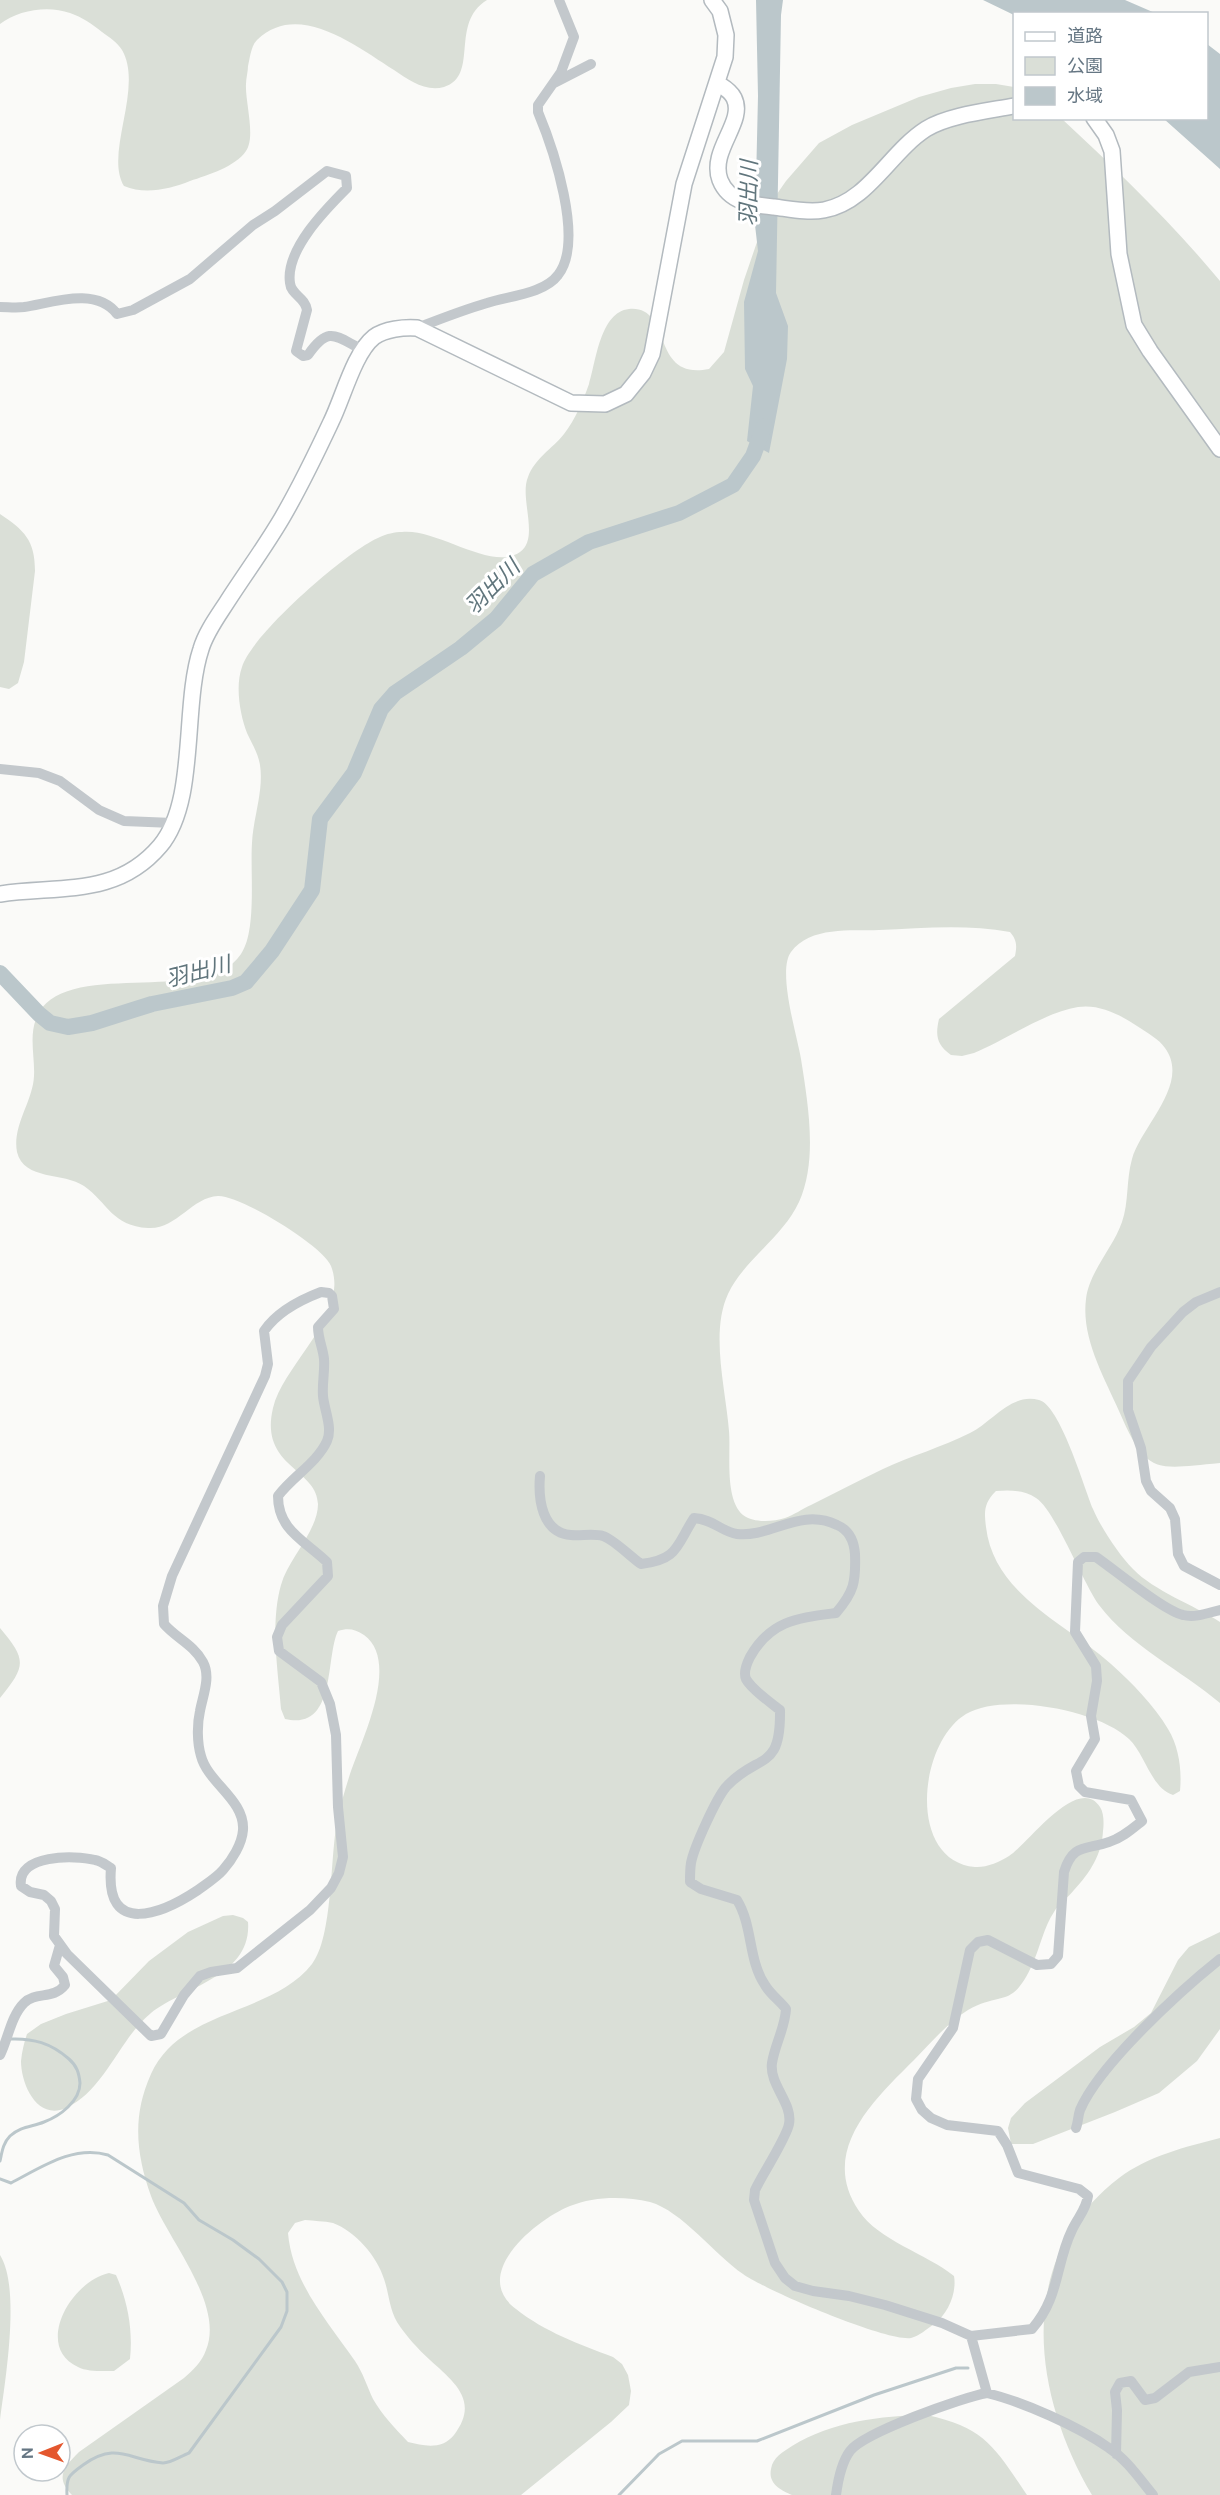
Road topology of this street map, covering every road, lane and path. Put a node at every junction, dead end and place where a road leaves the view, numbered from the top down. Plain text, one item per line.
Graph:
1 (559, 0) edge
2 (712, 0) edge
3 (591, 64) dead end
4 (717, 83) junction
5 (552, 85) junction
6 (1013, 106) edge
7 (1095, 120) edge
8 (0, 307) edge
9 (417, 328) junction
10 (363, 350) junction
11 (1220, 449) edge
12 (0, 769) edge
13 (173, 823) junction
14 (0, 894) edge
15 (1220, 1292) edge
16 (540, 1476) dead end
17 (1220, 1585) edge
18 (1220, 1610) edge
19 (60, 1945) junction
20 (1220, 1959) edge
21 (0, 2055) edge
22 (1076, 2128) dead end
23 (971, 2336) junction
24 (1220, 2367) edge
25 (987, 2393) junction
26 (1116, 2454) junction
27 (836, 2495) edge
28 (1153, 2495) edge

1 - 5 street
2 - 4 street
3 - 5 street
4 - 6 street
4 - 9 street
5 - 9 street
7 - 11 street
8 - 10 street
9 - 10 street
10 - 13 street
12 - 13 street
13 - 14 street
15 - 17 street
16 - 23 street
18 - 23 street
19 - 19 street
19 - 21 street
20 - 22 street
23 - 25 street
24 - 26 street
25 - 26 street
25 - 27 street
26 - 28 street

